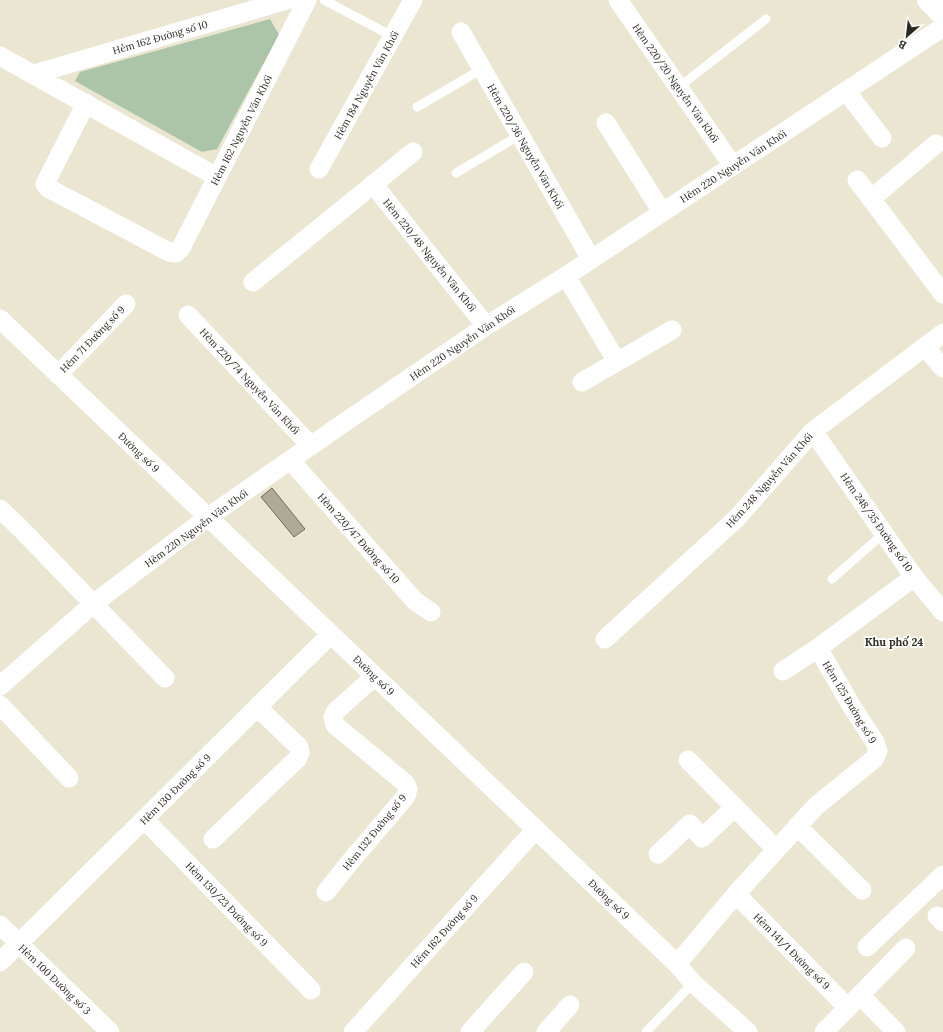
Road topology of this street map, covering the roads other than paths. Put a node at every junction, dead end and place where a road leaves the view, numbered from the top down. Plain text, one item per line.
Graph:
1 (287, 0) edge
2 (308, 0) edge
3 (324, 0) edge
4 (412, 0) edge
5 (618, 0) edge
6 (928, 0) edge
7 (943, 15) edge
8 (766, 19) dead end
9 (943, 27) edge
10 (461, 32) dead end
11 (392, 36) junction
12 (0, 56) edge
13 (482, 69) junction
14 (34, 74) junction
15 (679, 87) junction
16 (846, 91) junction
17 (86, 103) junction
18 (417, 107) dead end
19 (606, 122) dead end
20 (520, 135) junction
21 (882, 138) dead end
22 (936, 144) dead end
23 (413, 152) dead end
24 (733, 166) junction
25 (319, 169) dead end
26 (456, 173) dead end
27 (217, 177) junction
28 (857, 180) dead end
29 (373, 184) junction
30 (871, 199) junction
31 (662, 212) junction
32 (591, 259) junction
33 (566, 276) junction
34 (252, 282) dead end
35 (943, 294) edge
36 (126, 304) dead end
37 (188, 315) dead end
38 (0, 319) edge
39 (486, 326) junction
40 (672, 330) dead end
41 (943, 333) edge
42 (925, 347) junction
43 (617, 362) junction
44 (943, 368) edge
45 (58, 375) junction
46 (582, 382) dead end
47 (813, 431) junction
48 (311, 446) junction
49 (291, 461) junction
50 (0, 509) edge
51 (208, 518) junction
52 (884, 533) junction
53 (914, 577) junction
54 (832, 579) dead end
55 (93, 604) junction
56 (430, 612) dead end
57 (943, 612) edge
58 (331, 634) junction
59 (605, 639) dead end
60 (818, 648) junction
61 (783, 671) dead end
62 (375, 676) junction
63 (165, 678) dead end
64 (0, 686) edge
65 (0, 705) edge
66 (257, 707) junction
67 (688, 760) dead end
68 (69, 778) dead end
69 (735, 808) junction
70 (144, 819) junction
71 (797, 826) junction
72 (536, 829) junction
73 (213, 839) dead end
74 (776, 849) junction
75 (658, 854) dead end
76 (943, 875) edge
77 (862, 890) dead end
78 (326, 892) dead end
79 (736, 894) junction
80 (0, 925) edge
81 (18, 944) junction
82 (867, 947) dead end
83 (906, 948) dead end
84 (0, 962) edge
85 (677, 964) junction
86 (524, 972) dead end
87 (693, 982) junction
88 (310, 990) dead end
89 (854, 1001) junction
90 (570, 1005) dead end
91 (110, 1032) edge
92 (352, 1032) edge
93 (470, 1032) edge
94 (546, 1032) edge
95 (646, 1032) edge
96 (748, 1032) edge
97 (824, 1032) edge
98 (896, 1032) edge

1 - 14 street, Hẻm 162 Đường số 10
2 - 27 street, Hẻm 162 Nguyễn Văn Khối
3 - 11 lane
4 - 11 street, Hẻm 184 Nguyễn Văn Khối
5 - 15 street, Hẻm 220/20 Nguyễn Văn Khối
6 - 7 street
8 - 15 lane
9 - 16 street, Hẻm 220 Nguyễn Văn Khối
10 - 13 street, Hẻm 220/36 Nguyễn Văn Khối
11 - 25 street, Hẻm 184 Nguyễn Văn Khối
12 - 14 street
13 - 18 lane
13 - 20 street, Hẻm 220/36 Nguyễn Văn Khối
14 - 17 street
15 - 24 street, Hẻm 220/20 Nguyễn Văn Khối
16 - 21 street
16 - 24 street, Hẻm 220 Nguyễn Văn Khối
17 - 27 street
17 - 27 street, Hẻm 162 Nguyễn Văn Khối
19 - 31 street
20 - 26 lane
20 - 32 street, Hẻm 220/36 Nguyễn Văn Khối
22 - 30 street
23 - 29 street
24 - 31 street, Hẻm 220 Nguyễn Văn Khối
28 - 30 street
29 - 34 street
29 - 39 street, Hẻm 220/48 Nguyễn Văn Khối
30 - 35 street
31 - 32 street, Hẻm 220 Nguyễn Văn Khối
32 - 33 street, Hẻm 220 Nguyễn Văn Khối
33 - 39 street, Hẻm 220 Nguyễn Văn Khối
33 - 43 street
36 - 45 street, Hẻm 71 Đường số 9
37 - 48 street, Hẻm 220/74 Nguyễn Văn Khối
38 - 45 street, Đường số 9
39 - 48 street, Hẻm 220 Nguyễn Văn Khối
40 - 43 street
41 - 42 street, Hẻm 248 Nguyễn Văn Khối
42 - 44 street
42 - 47 street, Hẻm 248 Nguyễn Văn Khối
43 - 46 street
45 - 51 street, Đường số 9
47 - 52 street, Hẻm 248/35 Đường số 10
47 - 59 street, Hẻm 248 Nguyễn Văn Khối
48 - 49 street, Hẻm 220 Nguyễn Văn Khối
49 - 51 street, Hẻm 220 Nguyễn Văn Khối
49 - 56 street, Hẻm 220/47 Đường số 10
50 - 55 street
51 - 55 street, Hẻm 220 Nguyễn Văn Khối
51 - 58 street, Đường số 9
52 - 53 street, Hẻm 248/35 Đường số 10
52 - 54 lane
53 - 57 street, Hẻm 248/35 Đường số 10
53 - 60 street
55 - 63 street
55 - 64 street, Hẻm 220 Nguyễn Văn Khối
58 - 62 street, Đường số 9
58 - 66 street, Hẻm 130 Đường số 9
60 - 61 street
60 - 71 street, Hẻm 125 Đường số 9
62 - 72 street, Đường số 9
62 - 78 street, Hẻm 132 Đường số 9
65 - 68 street
66 - 70 street, Hẻm 130 Đường số 9
66 - 73 street
67 - 69 street
69 - 74 street
69 - 75 street
70 - 81 street, Hẻm 130 Đường số 9
70 - 88 street, Hẻm 130/23 Đường số 9
71 - 74 street, Hẻm 125 Đường số 9
71 - 77 street
72 - 85 street, Đường số 9
72 - 92 street, Hẻm 162 Đường số 9
74 - 79 street, Hẻm 125 Đường số 9
76 - 82 street
79 - 85 street, Hẻm 125 Đường số 9
79 - 89 street, Hẻm 141/1 Đường số 9
80 - 81 street, Hẻm 100 Đường số 3
81 - 84 street, Hẻm 130 Đường số 9
81 - 91 street, Hẻm 100 Đường số 3
83 - 89 street
85 - 87 street, Đường số 9
86 - 93 street
87 - 95 lane
87 - 96 street, Đường số 9
89 - 97 street
89 - 98 street, Hẻm 141/1 Đường số 9
90 - 94 street

